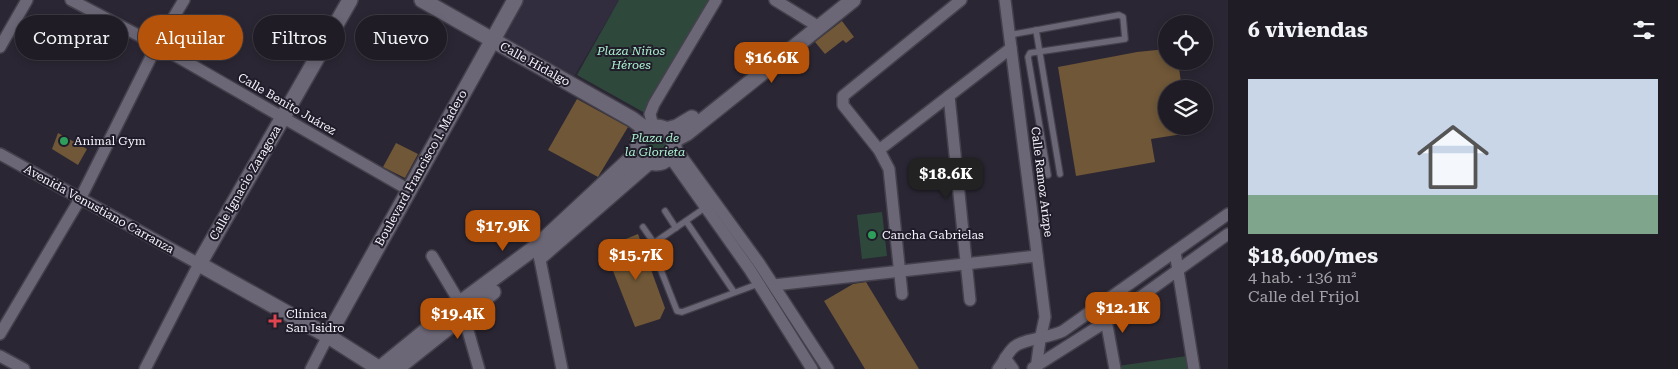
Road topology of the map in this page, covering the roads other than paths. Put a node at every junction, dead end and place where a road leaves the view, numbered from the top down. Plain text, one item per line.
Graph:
1 (27, 0) edge
2 (71, 0) edge
3 (184, 0) edge
4 (350, 0) edge
5 (422, 0) edge
6 (515, 0) edge
7 (716, 0) edge
8 (775, 0) edge
9 (840, 0) edge
10 (853, 0) edge
11 (961, 0) edge
12 (1005, 0) edge
13 (175, 15) edge
14 (815, 25) junction
15 (1036, 30) junction
16 (138, 35) edge
17 (1009, 35) junction
18 (492, 40) junction
19 (0, 47) edge
20 (1011, 48) junction
21 (1040, 52) junction
22 (150, 60) edge
23 (184, 60) edge
24 (949, 96) junction
25 (283, 117) junction
26 (664, 138) junction
27 (879, 150) junction
28 (0, 154) edge
29 (644, 156) junction
30 (1060, 174) dead end
31 (1048, 175) dead end
32 (409, 190) junction
33 (80, 199) junction
34 (706, 207) junction
35 (664, 211) dead end
36 (1228, 214) edge
37 (686, 221) junction
38 (643, 227) dead end
39 (676, 228) junction
40 (1228, 234) edge
41 (654, 243) junction
42 (538, 252) junction
43 (1175, 252) junction
44 (432, 256) dead end
45 (1037, 256) junction
46 (759, 262) junction
47 (199, 264) junction
48 (966, 264) junction
49 (750, 270) junction
50 (899, 271) junction
51 (1178, 271) junction
52 (758, 284) junction
53 (774, 285) junction
54 (734, 292) junction
55 (902, 294) dead end
56 (970, 300) dead end
57 (1103, 304) junction
58 (462, 308) junction
59 (1107, 321) junction
60 (0, 334) edge
61 (328, 336) junction
62 (1040, 340) junction
63 (817, 352) junction
64 (0, 356) edge
65 (1005, 358) junction
66 (806, 359) junction
67 (1034, 368) edge
68 (24, 369) edge
69 (145, 369) edge
70 (311, 369) edge
71 (380, 369) edge
72 (396, 369) edge
73 (479, 369) edge
74 (562, 369) edge
75 (812, 369) edge
76 (828, 369) edge
77 (998, 369) edge
78 (1013, 369) edge
79 (1115, 369) edge
80 (1194, 369) edge

1 - 19 street
2 - 16 street, Calle Benito Juárez
3 - 13 street
4 - 25 street, Calle Ignacio Zaragoza
5 - 18 street, Calle Hidalgo
6 - 18 street, Boulevard Francisco I. Madero
7 - 26 street
8 - 14 street
9 - 14 street
10 - 14 street
11 - 27 street
12 - 17 street, Calle Ramoz Arizpe
14 - 26 street
15 - 17 lane
15 - 21 lane
15 - 21 lane
17 - 20 street, Calle Ramoz Arizpe
18 - 26 street, Calle Hidalgo
18 - 32 street, Boulevard Francisco I. Madero
20 - 24 street
20 - 45 street, Calle Ramoz Arizpe
21 - 30 lane
21 - 31 lane
22 - 33 street
23 - 25 street, Calle Benito Juárez
24 - 27 street
24 - 48 street
25 - 32 street, Calle Benito Juárez
25 - 47 street, Calle Ignacio Zaragoza
26 - 29 street
26 - 29 street
26 - 34 street
26 - 46 street
27 - 50 street
28 - 33 street, Avenida Venustiano Carranza
29 - 42 street
32 - 61 street, Boulevard Francisco I. Madero
33 - 47 street, Avenida Venustiano Carranza
33 - 60 street
34 - 37 lane
34 - 49 street
35 - 39 lane
36 - 43 street
37 - 39 lane
37 - 54 lane
38 - 41 lane
39 - 41 lane
40 - 51 street
41 - 54 lane
42 - 58 street
42 - 74 street
43 - 51 street
43 - 57 street
44 - 58 street
45 - 48 street
45 - 62 street, Calle Ramoz Arizpe
46 - 49 street
46 - 53 street
47 - 61 street
47 - 69 street, Calle Ignacio Zaragoza
48 - 50 street
48 - 56 street
49 - 52 street
50 - 53 street
50 - 55 street
51 - 59 street
51 - 80 street
52 - 54 lane
52 - 66 street
53 - 63 street
57 - 59 street
57 - 62 street
58 - 71 street
58 - 72 street
58 - 73 street
59 - 67 street
59 - 79 street
61 - 70 street
61 - 71 street
62 - 65 street
62 - 67 street, Calle Ramoz Arizpe
63 - 66 street
63 - 76 street
64 - 68 street
65 - 77 street
65 - 78 street
66 - 75 street

